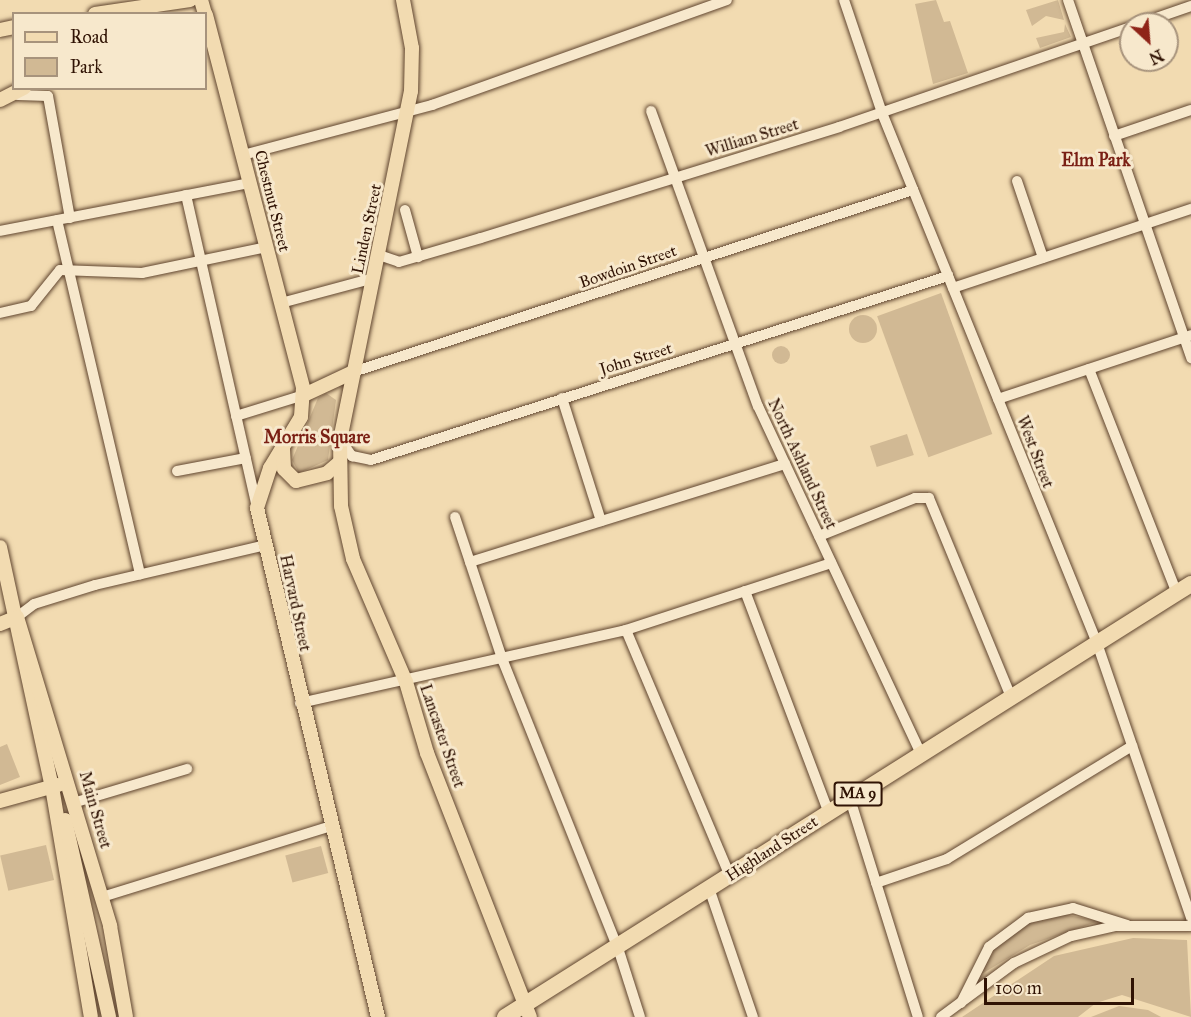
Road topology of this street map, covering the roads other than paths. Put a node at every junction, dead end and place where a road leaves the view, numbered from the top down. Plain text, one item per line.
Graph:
1 (190, 0) edge
2 (403, 0) edge
3 (727, 0) edge
4 (844, 0) edge
5 (1068, 0) edge
6 (707, 3) edge
7 (1191, 6) edge
8 (109, 12) edge
9 (1173, 12) edge
10 (207, 21) edge
11 (1119, 31) edge
12 (1083, 44) junction
13 (21, 92) edge
14 (0, 100) edge
15 (1191, 110) edge
16 (651, 111) dead end
17 (407, 112) junction
18 (882, 113) junction
19 (1114, 136) junction
20 (243, 155) junction
21 (674, 179) junction
22 (1017, 182) dead end
23 (250, 183) junction
24 (913, 190) junction
25 (186, 195) junction
26 (1191, 209) edge
27 (405, 210) dead end
28 (70, 218) junction
29 (57, 220) junction
30 (1145, 224) junction
31 (0, 231) edge
32 (266, 247) junction
33 (379, 255) junction
34 (418, 257) junction
35 (703, 257) junction
36 (1043, 258) junction
37 (201, 260) junction
38 (67, 270) junction
39 (948, 276) junction
40 (374, 278) junction
41 (953, 288) junction
42 (280, 303) junction
43 (0, 313) edge
44 (1187, 336) edge
45 (734, 344) junction
46 (1191, 358) edge
47 (1089, 369) junction
48 (354, 372) junction
49 (326, 385) junction
50 (306, 397) junction
51 (562, 398) junction
52 (998, 399) junction
53 (347, 404) junction
54 (236, 416) junction
55 (340, 441) junction
56 (283, 449) junction
57 (246, 458) junction
58 (339, 463) junction
59 (785, 464) junction
60 (177, 471) dead end
61 (257, 508) junction
62 (455, 517) dead end
63 (601, 521) junction
64 (819, 536) junction
65 (265, 545) junction
66 (0, 547) edge
67 (470, 562) junction
68 (831, 563) junction
69 (140, 574) junction
70 (1184, 588) edge
71 (745, 591) junction
72 (17, 617) junction
73 (0, 624) edge
74 (626, 630) junction
75 (1097, 643) junction
76 (502, 657) junction
77 (404, 678) junction
78 (44, 693) junction
79 (1011, 697) junction
80 (300, 703) junction
81 (1132, 746) junction
82 (921, 754) junction
83 (187, 770) dead end
84 (55, 786) junction
85 (850, 799) junction
86 (0, 801) edge
87 (76, 802) junction
88 (829, 813) junction
89 (330, 826) junction
90 (730, 876) junction
91 (876, 883) junction
92 (709, 888) junction
93 (102, 897) junction
94 (1191, 917) edge
95 (1127, 925) junction
96 (1191, 926) edge
97 (618, 948) junction
98 (961, 1003) junction
99 (528, 1010) edge
100 (91, 1017) edge
101 (109, 1017) edge
102 (126, 1017) edge
103 (378, 1017) edge
104 (505, 1017) edge
105 (640, 1017) edge
106 (753, 1017) edge
107 (918, 1017) edge
108 (941, 1017) edge

1 - 8 main road
2 - 17 main road, Linden Street
3 - 6 street
4 - 18 street, West Street
5 - 12 street
6 - 17 street
7 - 9 street
10 - 20 main road, Chestnut Street
11 - 12 street, William Street
12 - 18 street, William Street
12 - 19 street
13 - 14 main road
13 - 28 street
15 - 19 street
16 - 21 street, North Ashland Street
17 - 20 street
17 - 33 main road, Linden Street
18 - 21 street, William Street
18 - 24 street, West Street
19 - 30 street
20 - 23 main road, Chestnut Street
21 - 34 street, William Street
21 - 35 street, North Ashland Street
22 - 36 street
23 - 25 street
23 - 32 main road, Chestnut Street
24 - 35 street, Bowdoin Street
24 - 39 street, West Street
25 - 28 street
25 - 37 street, Harvard Street
26 - 30 street
27 - 34 street
28 - 29 street
29 - 31 street
29 - 38 street
30 - 36 street
30 - 44 street
32 - 37 street
32 - 42 main road, Chestnut Street
33 - 34 street, William Street
33 - 40 main road, Linden Street
35 - 45 street, North Ashland Street
35 - 48 street, Bowdoin Street
36 - 41 street
37 - 38 street
37 - 54 street, Harvard Street
38 - 43 street
38 - 69 street
39 - 41 street, West Street
39 - 45 street, John Street
40 - 42 street
40 - 48 main road, Linden Street
41 - 52 street, West Street
42 - 50 main road, Chestnut Street
44 - 46 street
44 - 47 street
45 - 51 street, John Street
45 - 59 street, North Ashland Street
47 - 52 street
47 - 70 street
48 - 49 main road
48 - 53 main road, Linden Street
49 - 50 main road
49 - 53 main road
50 - 54 street
50 - 56 main road
51 - 55 street, John Street
51 - 63 street
52 - 75 street, West Street
53 - 55 main road, Linden Street
54 - 57 street, Harvard Street
55 - 58 main road, Linden Street
56 - 58 main road
56 - 61 main road
57 - 60 street
57 - 61 street, Harvard Street
58 - 77 main road, Lancaster Street
59 - 63 street
59 - 64 street, North Ashland Street
61 - 65 main road, Harvard Street
62 - 67 street
63 - 67 street
64 - 68 street, North Ashland Street
64 - 79 street
65 - 69 street
65 - 80 main road, Harvard Street
66 - 72 main road, Main Street
67 - 76 street
68 - 71 street
68 - 82 street, North Ashland Street
69 - 72 street
70 - 75 highway, Highland Street / MA 9
71 - 74 street
71 - 88 street
72 - 73 main road
72 - 78 main road, Main Street
72 - 84 main road, Main Street
74 - 76 street
74 - 90 street
75 - 79 highway, Highland Street / MA 9
75 - 81 street, West Street
76 - 77 street
76 - 97 street
77 - 80 street
77 - 99 main road, Lancaster Street
78 - 84 main road
78 - 87 main road, Main Street
79 - 82 highway, Highland Street / MA 9
80 - 89 main road, Harvard Street
81 - 91 street
81 - 94 street, West Street
82 - 85 highway, Highland Street / MA 9
83 - 87 street
84 - 86 main road
84 - 100 main road, Main Street
84 - 101 main road
85 - 88 highway, Highland Street / MA 9
85 - 91 street
87 - 93 main road, Main Street
88 - 90 highway, Highland Street / MA 9
89 - 93 street
89 - 103 main road, Harvard Street
90 - 92 highway, Highland Street / MA 9
91 - 107 street
92 - 97 highway, Highland Street / MA 9
92 - 106 street
93 - 102 main road, Main Street
95 - 96 street
95 - 98 street
95 - 98 street
97 - 99 highway, Highland Street / MA 9
97 - 105 street
98 - 108 street
99 - 104 highway, Highland Street / MA 9

